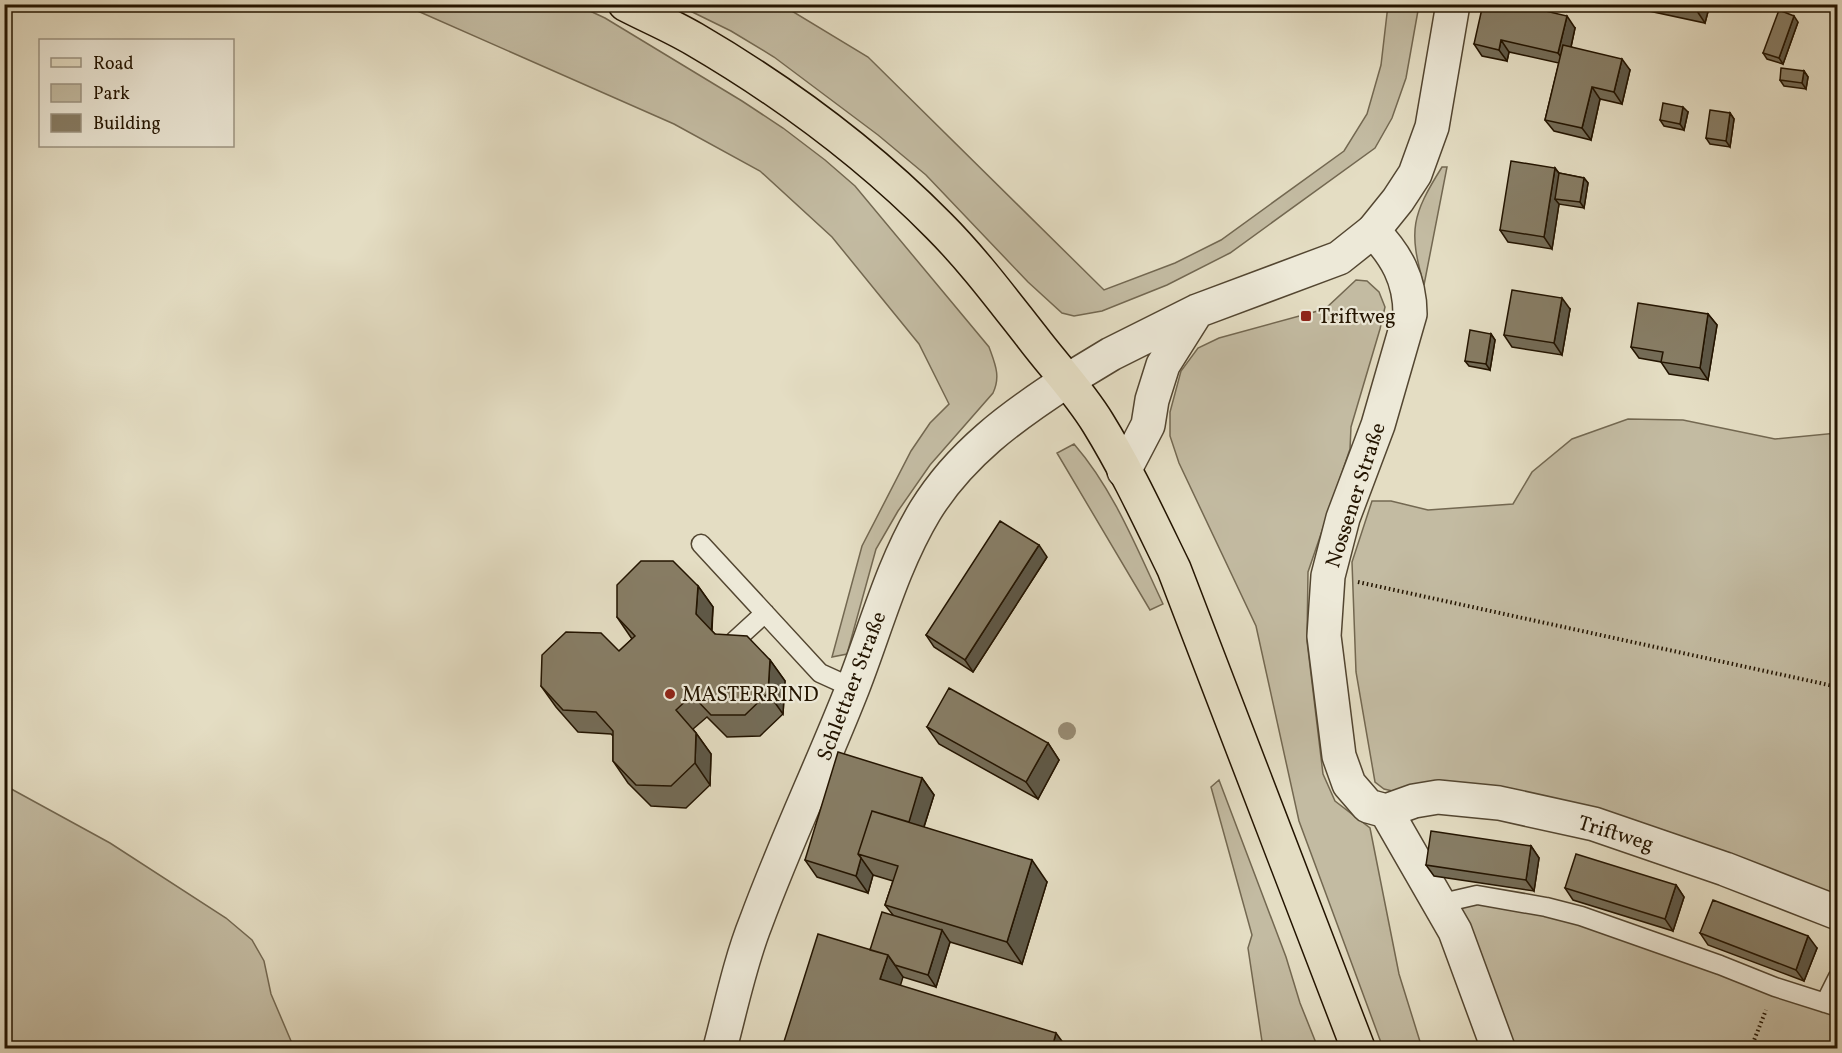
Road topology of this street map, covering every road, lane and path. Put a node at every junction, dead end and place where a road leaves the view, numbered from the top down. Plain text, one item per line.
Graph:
1 (625, 4) edge
2 (1452, 4) edge
3 (1373, 231) junction
4 (1197, 311) junction
5 (1068, 380) junction
6 (1124, 471) junction
7 (701, 544) dead end
8 (1328, 576) junction
9 (765, 613) junction
10 (729, 646) edge
11 (1838, 687) edge
12 (853, 688) junction
13 (1386, 811) junction
14 (1438, 904) junction
15 (1838, 913) edge
16 (1838, 976) edge
17 (1775, 987) junction
18 (1831, 1005) edge
19 (720, 1048) edge
20 (1358, 1048) edge
21 (1498, 1048) edge
22 (1752, 1048) edge

1 - 5 main road
2 - 3 street
3 - 4 street
3 - 8 street, Nossener Straße
4 - 5 street, Schlettaer Straße
4 - 6 street
5 - 6 main road
5 - 12 street, Schlettaer Straße
6 - 20 main road
7 - 9 lane
8 - 11 path
8 - 13 street, Nossener Straße
9 - 10 lane
9 - 12 lane
12 - 19 street, Schlettaer Straße
13 - 14 street
13 - 15 street, Triftweg
14 - 17 lane
14 - 21 street
16 - 18 lane
17 - 18 lane
17 - 22 path

